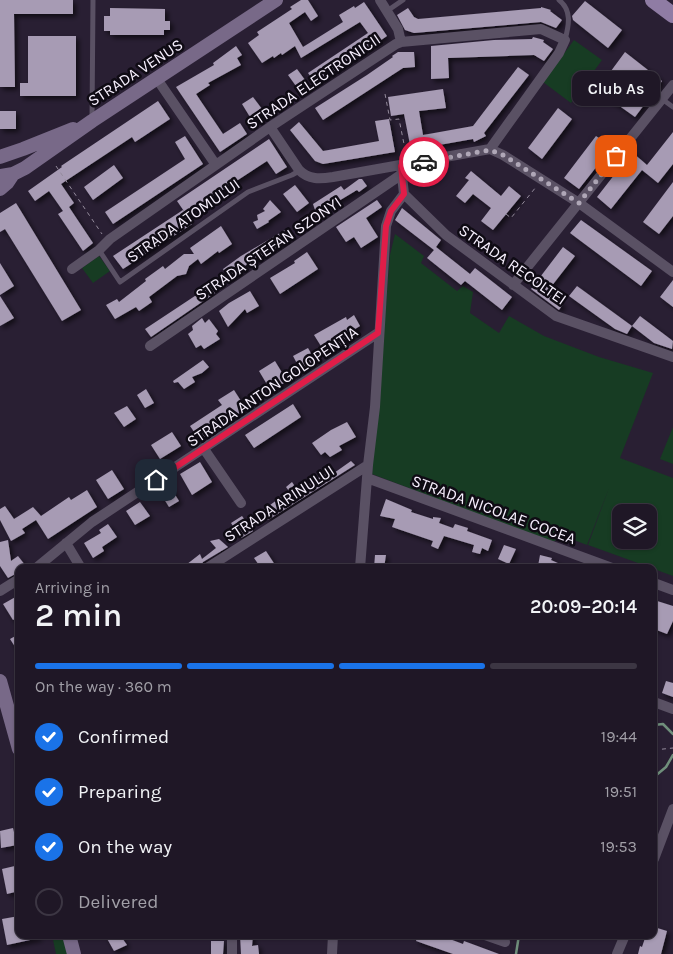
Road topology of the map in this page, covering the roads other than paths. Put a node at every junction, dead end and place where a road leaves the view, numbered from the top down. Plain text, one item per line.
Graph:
1 (93, 0) edge
2 (276, 0) edge
3 (380, 0) edge
4 (403, 0) edge
5 (558, 0) edge
6 (654, 0) edge
7 (387, 11) junction
8 (673, 15) edge
9 (565, 40) junction
10 (401, 42) junction
11 (158, 79) junction
12 (673, 85) edge
13 (662, 99) junction
14 (673, 107) edge
15 (92, 121) junction
16 (270, 127) junction
17 (490, 150) junction
18 (0, 157) edge
19 (216, 165) junction
20 (404, 168) junction
21 (300, 170) junction
22 (7, 175) edge
23 (0, 189) edge
24 (404, 194) junction
25 (579, 203) junction
26 (99, 250) junction
27 (72, 269) dead end
28 (673, 272) edge
29 (513, 285) junction
30 (378, 333) junction
31 (150, 346) dead end
32 (673, 357) edge
33 (204, 449) junction
34 (368, 465) junction
35 (367, 478) junction
36 (241, 504) dead end
37 (66, 543) junction
38 (41, 564) edge
39 (79, 564) edge
40 (213, 564) edge
41 (360, 564) edge
42 (601, 564) edge
43 (15, 581) edge
44 (657, 584) edge
45 (0, 590) edge
46 (673, 590) edge
47 (0, 681) edge
48 (657, 703) edge
49 (673, 709) edge
50 (15, 735) edge
51 (673, 809) edge
52 (657, 851) edge
53 (70, 939) edge
54 (232, 939) edge
55 (333, 939) edge
56 (496, 939) edge
57 (623, 939) edge
58 (505, 942) dead end
59 (74, 954) edge
60 (232, 954) edge
61 (332, 954) edge
62 (617, 954) edge

1 - 15 lane
2 - 11 main road, STRADA VENUS
3 - 7 street
4 - 7 lane, STRADA ELECTRONICII
5 - 9 lane
6 - 8 main road
7 - 10 street
9 - 10 street, STRADA ELECTRONICII
9 - 17 street
10 - 16 street, STRADA ELECTRONICII
11 - 15 main road, STRADA VENUS
11 - 19 street
12 - 13 street
13 - 14 lane
13 - 25 street
15 - 18 main road
15 - 22 main road, STRADA VENUS
16 - 19 street, STRADA ELECTRONICII
16 - 21 street
17 - 20 street
17 - 25 street
19 - 26 street, STRADA ELECTRONICII
20 - 21 street
20 - 24 street
20 - 31 street, STRADA ȘTEFAN SZONYI
21 - 26 lane, STRADA ATOMULUI
22 - 23 main road, STRADA VENUS
24 - 29 street, STRADA RECOLTEI
24 - 30 street
25 - 28 street
25 - 29 street
26 - 27 street, STRADA ELECTRONICII
29 - 32 street, STRADA RECOLTEI
30 - 33 street, STRADA ANTON GOLOPENȚIA
30 - 34 street
33 - 36 street
33 - 37 street, STRADA ANTON GOLOPENȚIA
34 - 35 street
34 - 40 street, STRADA ARINULUI
35 - 41 street
35 - 42 street, STRADA NICOLAE COCEA
37 - 38 street, STRADA ANTON GOLOPENȚIA
37 - 39 street
43 - 45 street
44 - 46 street
47 - 50 main road
48 - 49 street
51 - 52 street
53 - 59 main road
54 - 60 street
55 - 61 street
56 - 58 street
57 - 62 street

